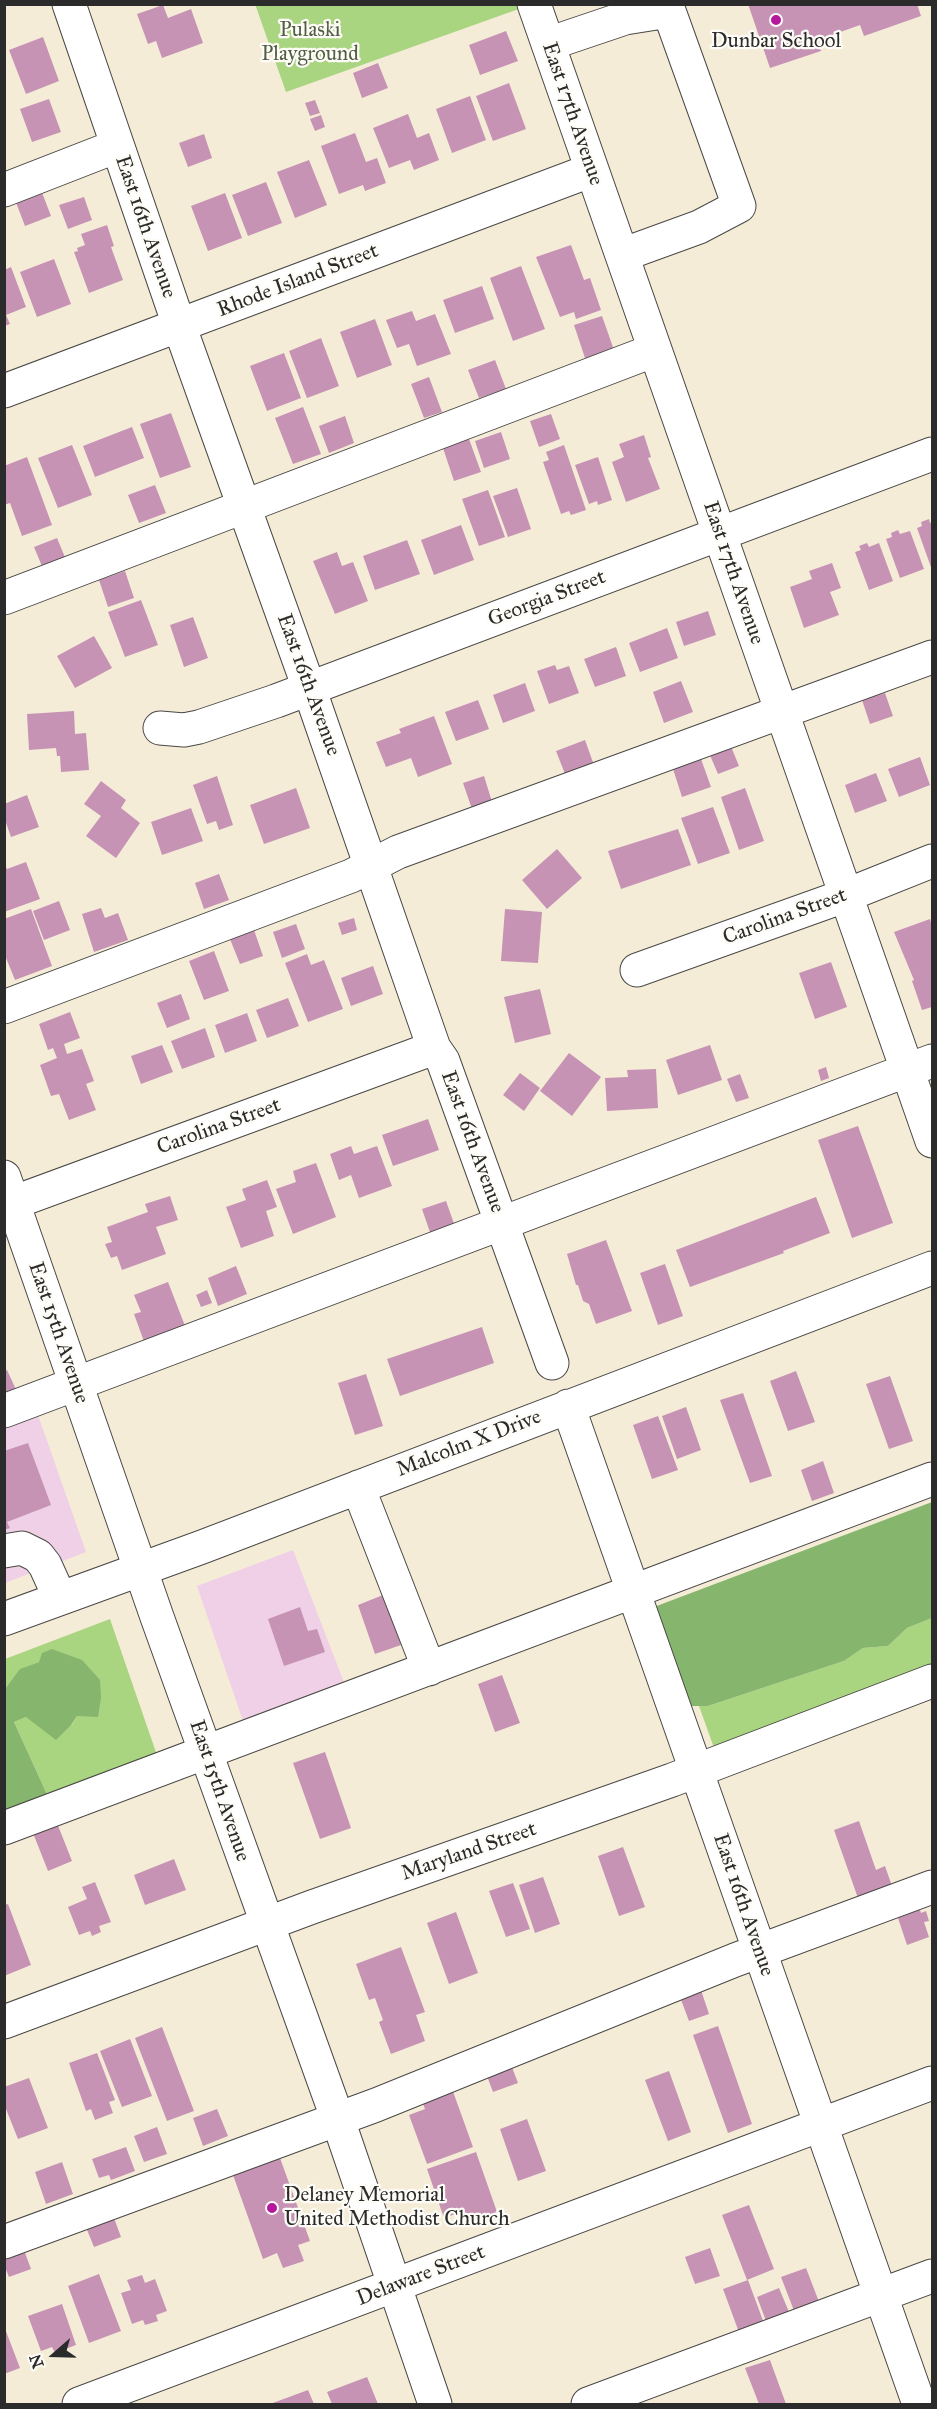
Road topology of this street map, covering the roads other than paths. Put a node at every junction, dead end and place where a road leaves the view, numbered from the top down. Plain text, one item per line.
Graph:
1 (69, 4) edge
2 (534, 4) edge
3 (548, 44) junction
4 (117, 146) junction
5 (592, 170) junction
6 (4, 190) edge
7 (622, 255) junction
8 (179, 325) junction
9 (655, 350) junction
10 (4, 391) edge
11 (933, 454) edge
12 (244, 506) junction
13 (720, 534) junction
14 (4, 598) edge
15 (933, 657) edge
16 (309, 688) junction
17 (782, 712) junction
18 (160, 728) dead end
19 (933, 861) edge
20 (371, 866) junction
21 (847, 895) junction
22 (637, 970) dead end
23 (4, 1007) edge
24 (434, 1048) junction
25 (920, 1066) edge
26 (933, 1141) edge
27 (7, 1195) edge
28 (502, 1224) junction
29 (933, 1268) edge
30 (552, 1363) dead end
31 (76, 1383) junction
32 (568, 1406) junction
33 (4, 1411) edge
34 (933, 1479) edge
35 (358, 1487) junction
36 (4, 1551) edge
37 (141, 1569) junction
38 (633, 1592) junction
39 (60, 1598) junction
40 (4, 1619) edge
41 (429, 1669) junction
42 (933, 1682) edge
43 (206, 1752) junction
44 (696, 1771) junction
45 (4, 1828) edge
46 (933, 1887) edge
47 (266, 1924) junction
48 (760, 1951) junction
49 (4, 2022) edge
50 (933, 2083) edge
51 (338, 2120) junction
52 (821, 2125) junction
53 (4, 2242) edge
54 (933, 2276) edge
55 (394, 2286) junction
56 (881, 2295) junction
57 (79, 2404) edge
58 (435, 2404) edge
59 (588, 2404) edge
60 (919, 2404) edge

1 - 4 street, East 16th Avenue
2 - 3 street, East 17th Avenue
3 - 5 street, East 17th Avenue
3 - 7 street
4 - 6 street
4 - 8 street, East 16th Avenue
5 - 7 street, East 17th Avenue
5 - 8 street, Rhode Island Street
7 - 9 street, East 17th Avenue
8 - 10 street, Rhode Island Street
8 - 12 street, East 16th Avenue
9 - 12 street
9 - 13 street, East 17th Avenue
11 - 13 street, Georgia Street
12 - 14 street
12 - 16 street, East 16th Avenue
13 - 16 street, Georgia Street
13 - 17 street, East 17th Avenue
15 - 17 street
16 - 18 street, Georgia Street
16 - 20 street, East 16th Avenue
17 - 20 street
17 - 21 street, East 17th Avenue
19 - 21 street, Carolina Street
20 - 23 street
20 - 24 street, East 16th Avenue
21 - 22 street, Carolina Street
21 - 25 street, East 17th Avenue
24 - 27 street, Carolina Street
24 - 28 street, East 16th Avenue
25 - 26 street, East 17th Avenue
25 - 28 street
27 - 31 street, East 15th Avenue
28 - 30 street, East 16th Avenue
28 - 31 street
29 - 32 street, Malcolm X Drive
31 - 33 street
31 - 37 street, East 15th Avenue
32 - 35 street, Malcolm X Drive
32 - 38 street, East 16th Avenue
34 - 38 street
35 - 37 street, Malcolm X Drive
35 - 41 street
36 - 39 street
37 - 39 street, Malcolm X Drive
37 - 43 street, East 15th Avenue
38 - 41 street
38 - 44 street, East 16th Avenue
39 - 40 street, Malcolm X Drive
41 - 43 street
42 - 44 street, Maryland Street
43 - 45 street
43 - 47 street, East 15th Avenue
44 - 47 street, Maryland Street
44 - 48 street, East 16th Avenue
46 - 48 street
47 - 49 street, Maryland Street
47 - 51 street, East 15th Avenue
48 - 51 street
48 - 52 street, East 16th Avenue
50 - 52 street, Delaware Street
51 - 53 street
51 - 55 street, East 15th Avenue
52 - 55 street, Delaware Street
52 - 56 street, East 16th Avenue
54 - 56 street
55 - 57 street, Delaware Street
55 - 58 street, East 15th Avenue
56 - 59 street
56 - 60 street, East 16th Avenue

